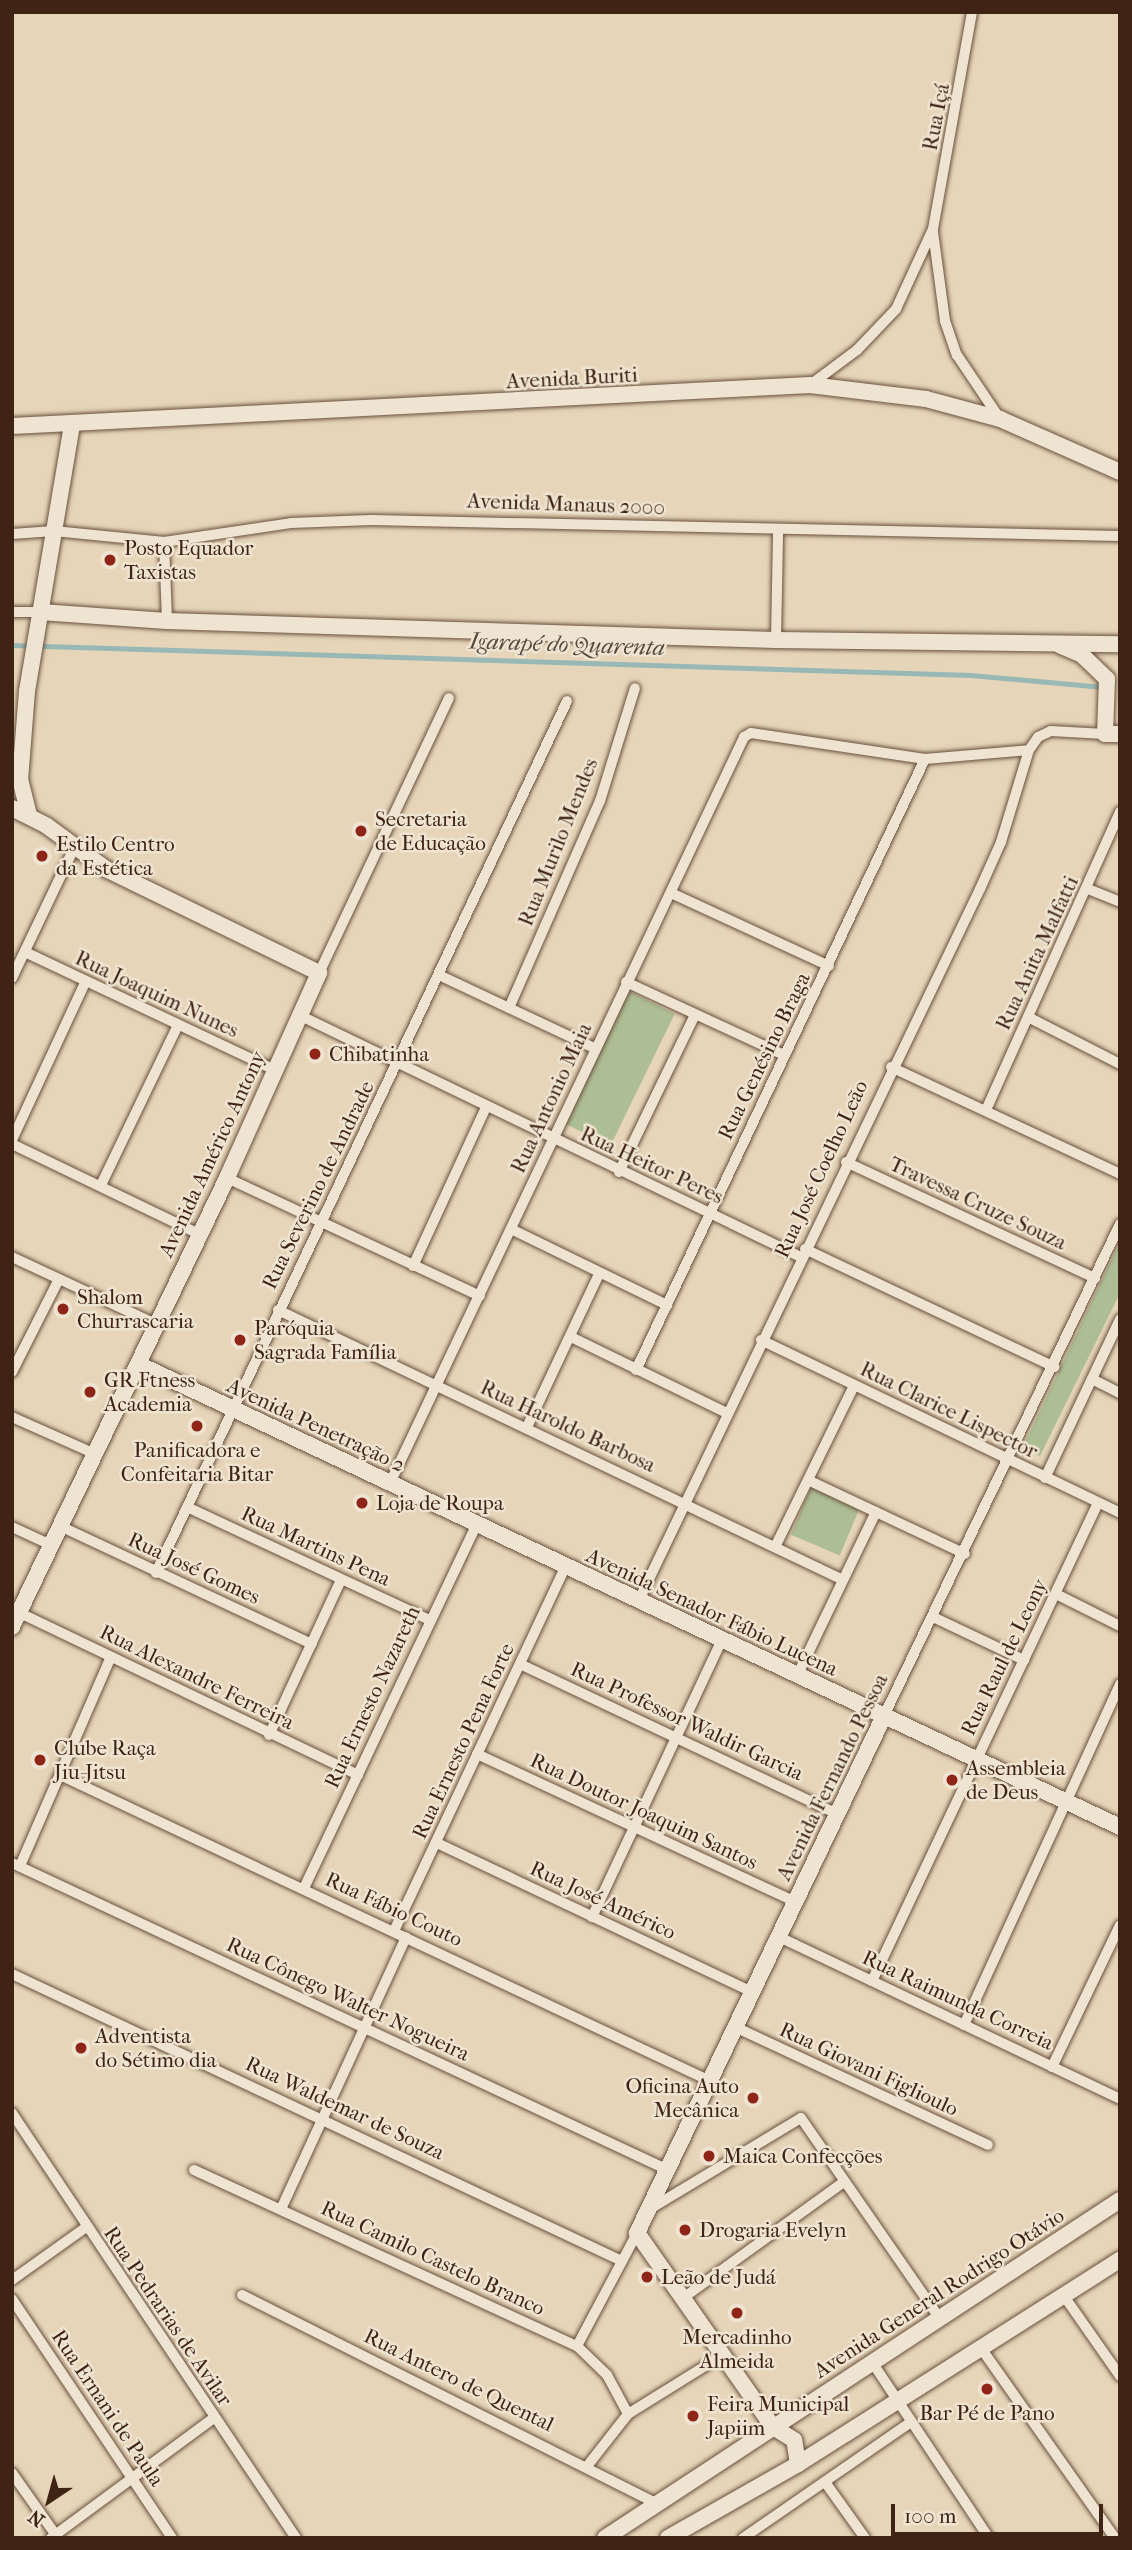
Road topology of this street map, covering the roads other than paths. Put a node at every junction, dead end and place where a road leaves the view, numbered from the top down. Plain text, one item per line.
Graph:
1 (972, 12) edge
2 (933, 229) junction
3 (810, 385) junction
4 (1000, 419) junction
5 (72, 425) junction
6 (12, 426) edge
7 (1120, 472) edge
8 (54, 531) junction
9 (778, 531) junction
10 (12, 534) edge
11 (1120, 536) edge
12 (164, 542) junction
13 (12, 612) edge
14 (40, 618) junction
15 (167, 621) junction
16 (776, 640) junction
17 (1055, 643) junction
18 (1120, 644) edge
19 (1111, 678) edge
20 (635, 688) dead end
21 (27, 691) junction
22 (449, 698) dead end
23 (567, 701) dead end
24 (12, 720) edge
25 (1110, 729) edge
26 (1029, 750) junction
27 (925, 758) junction
28 (12, 808) edge
29 (1120, 812) edge
30 (29, 815) junction
31 (74, 848) junction
32 (1088, 890) junction
33 (671, 892) junction
34 (1120, 902) edge
35 (24, 952) junction
36 (829, 965) junction
37 (319, 973) junction
38 (441, 976) junction
39 (12, 978) edge
40 (626, 982) junction
41 (85, 983) junction
42 (509, 1008) junction
43 (299, 1015) junction
44 (694, 1017) junction
45 (1028, 1017) junction
46 (178, 1026) junction
47 (596, 1049) junction
48 (784, 1055) junction
49 (1120, 1064) edge
50 (397, 1066) junction
51 (891, 1067) junction
52 (275, 1070) junction
53 (486, 1107) junction
54 (986, 1110) junction
55 (554, 1140) junction
56 (12, 1142) edge
57 (846, 1162) junction
58 (619, 1172) junction
59 (1120, 1174) edge
60 (227, 1178) junction
61 (100, 1185) junction
62 (710, 1213) junction
63 (321, 1222) junction
64 (1120, 1224) edge
65 (511, 1229) junction
66 (199, 1234) junction
67 (803, 1253) junction
68 (12, 1256) edge
69 (413, 1266) junction
70 (600, 1274) junction
71 (1095, 1278) junction
72 (59, 1279) junction
73 (480, 1296) junction
74 (667, 1305) junction
75 (278, 1310) junction
76 (1120, 1320) edge
77 (156, 1324) junction
78 (571, 1337) junction
79 (761, 1340) junction
80 (138, 1364) junction
81 (1055, 1367) junction
82 (636, 1370) junction
83 (12, 1372) edge
84 (1092, 1379) junction
85 (855, 1386) junction
86 (436, 1387) junction
87 (1120, 1393) edge
88 (232, 1408) junction
89 (727, 1413) junction
90 (12, 1417) edge
91 (527, 1427) junction
92 (95, 1454) junction
93 (1009, 1461) junction
94 (1045, 1478) junction
95 (810, 1481) junction
96 (390, 1483) junction
97 (687, 1503) junction
98 (1098, 1503) junction
99 (187, 1507) junction
100 (876, 1512) junction
101 (1120, 1513) edge
102 (477, 1523) junction
103 (12, 1527) edge
104 (60, 1527) junction
105 (51, 1545) junction
106 (776, 1545) junction
107 (965, 1554) junction
108 (566, 1566) junction
109 (156, 1573) junction
110 (841, 1579) junction
111 (341, 1580) junction
112 (1056, 1594) junction
113 (639, 1600) junction
114 (933, 1617) junction
115 (16, 1620) edge
116 (429, 1620) junction
117 (1120, 1626) edge
118 (721, 1641) junction
119 (312, 1644) junction
120 (111, 1657) junction
121 (1024, 1661) junction
122 (520, 1664) junction
123 (797, 1676) junction
124 (1120, 1684) edge
125 (883, 1718) junction
126 (269, 1735) junction
127 (677, 1738) junction
128 (477, 1754) junction
129 (976, 1759) junction
130 (61, 1774) junction
131 (358, 1775) junction
132 (1066, 1802) junction
133 (837, 1814) junction
134 (1120, 1827) edge
135 (634, 1828) junction
136 (437, 1843) junction
137 (16, 1865) edge
138 (304, 1888) junction
139 (796, 1902) junction
140 (592, 1917) junction
141 (1120, 1925) edge
142 (394, 1931) junction
143 (406, 1937) junction
144 (779, 1937) junction
145 (12, 1974) edge
146 (872, 1981) junction
147 (752, 1992) junction
148 (964, 2025) junction
149 (735, 2027) junction
150 (366, 2029) junction
151 (1052, 2067) junction
152 (710, 2081) junction
153 (1120, 2099) edge
154 (12, 2113) edge
155 (324, 2118) junction
156 (988, 2145) dead end
157 (194, 2170) dead end
158 (668, 2170) junction
159 (844, 2182) junction
160 (1120, 2200) edge
161 (281, 2209) junction
162 (650, 2209) junction
163 (85, 2228) junction
164 (637, 2233) junction
165 (1120, 2260) edge
166 (622, 2262) junction
167 (12, 2280) edge
168 (242, 2295) dead end
169 (1064, 2296) junction
170 (683, 2298) junction
171 (12, 2299) edge
172 (940, 2319) junction
173 (577, 2346) junction
174 (983, 2351) junction
175 (722, 2356) junction
176 (872, 2362) junction
177 (1120, 2376) edge
178 (896, 2403) junction
179 (628, 2414) junction
180 (214, 2418) junction
181 (910, 2423) junction
182 (773, 2427) junction
183 (798, 2464) junction
184 (588, 2465) junction
185 (12, 2473) edge
186 (133, 2479) junction
187 (825, 2482) junction
188 (656, 2503) junction
189 (55, 2537) edge
190 (746, 2537) edge
191 (172, 2538) edge
192 (296, 2538) edge
193 (605, 2538) edge
194 (667, 2538) edge
195 (864, 2538) edge
196 (989, 2538) edge
197 (1115, 2538) edge

1 - 2 street, Rua Içá
2 - 3 street, Rua Içá
2 - 4 street, Rua Içá
3 - 4 street, Avenida Buriti
3 - 5 street, Avenida Buriti
4 - 7 street, Avenida Buriti
5 - 6 street, Avenida Buriti
5 - 8 street
8 - 10 street, Avenida Manaus 2000
8 - 12 street, Avenida Manaus 2000
8 - 14 street
9 - 11 street, Avenida Manaus 2000
9 - 12 street, Avenida Manaus 2000
9 - 16 street
12 - 15 street
13 - 14 street
14 - 15 street
14 - 21 street
15 - 16 street
16 - 17 street
17 - 18 street
17 - 19 street
19 - 25 street
20 - 42 street, Rua Murilo Mendes
21 - 24 street
21 - 30 street
22 - 37 street, Avenida Américo Antony
23 - 38 street, Rua Severino de Andrade
25 - 26 street
26 - 27 street
26 - 51 street, Rua José Coelho Leão
27 - 33 street, Rua Antonio Maia
27 - 36 street, Rua Genésino Braga
28 - 30 street
29 - 32 street, Rua Anita Malfatti
30 - 31 street
31 - 35 street
31 - 37 street
32 - 34 street
32 - 45 street, Rua Anita Malfatti
33 - 36 street
33 - 40 street, Rua Antonio Maia
35 - 39 street
35 - 41 street, Rua Joaquim Nunes
36 - 48 street, Rua Genésino Braga
37 - 43 street, Avenida Américo Antony
38 - 42 street
38 - 50 street, Rua Severino de Andrade
40 - 44 street
40 - 47 street, Rua Antonio Maia
41 - 46 street, Rua Joaquim Nunes
41 - 56 street
42 - 47 street
43 - 50 street, Rua Heitor Peres
43 - 52 street, Avenida Américo Antony
44 - 48 street
44 - 58 street
45 - 49 street
45 - 54 street, Rua Anita Malfatti
46 - 52 street, Rua Joaquim Nunes
46 - 61 street
47 - 55 street, Rua Antonio Maia
48 - 62 street, Rua Genésino Braga
50 - 53 street, Rua Heitor Peres
50 - 63 street, Rua Severino de Andrade
51 - 54 street
51 - 57 street, Rua José Coelho Leão
52 - 60 street, Avenida Américo Antony
53 - 55 street, Rua Heitor Peres
53 - 69 street
54 - 59 street
55 - 58 street, Rua Heitor Peres
55 - 65 street, Rua Antonio Maia
56 - 61 street
57 - 67 street, Rua José Coelho Leão
57 - 71 street, Travessa Cruze Souza
58 - 62 street, Rua Heitor Peres
60 - 63 street
60 - 66 street, Avenida Américo Antony
61 - 66 street
62 - 67 street, Rua Heitor Peres
62 - 74 street, Rua Genésino Braga
63 - 69 street
63 - 75 street, Rua Severino de Andrade
64 - 71 street, Avenida Fernando Pessoa
65 - 70 street
65 - 73 street, Rua Antonio Maia
66 - 77 street, Avenida Américo Antony
67 - 79 street, Rua José Coelho Leão
67 - 81 street, Rua Heitor Peres
68 - 72 street
69 - 73 street
70 - 74 street
70 - 78 street
71 - 81 street, Avenida Fernando Pessoa
72 - 77 street
72 - 83 street
73 - 86 street, Rua Antonio Maia
74 - 82 street, Rua Genésino Braga
75 - 86 street, Rua Haroldo Barbosa
75 - 88 street, Rua Severino de Andrade
76 - 84 street
77 - 80 street, Avenida Américo Antony
78 - 82 street
78 - 91 street
79 - 85 street, Rua Clarice Lispector
79 - 89 street, Rua José Coelho Leão
80 - 88 street, Avenida Penetração 2
80 - 92 street, Avenida Américo Antony
81 - 93 street, Avenida Fernando Pessoa
82 - 89 street
84 - 87 street
84 - 94 street
85 - 93 street, Rua Clarice Lispector
85 - 95 street
86 - 91 street, Rua Haroldo Barbosa
86 - 96 street, Rua Antonio Maia
88 - 96 street, Avenida Penetração 2
88 - 99 street, Rua Severino de Andrade
89 - 97 street, Rua José Coelho Leão
90 - 92 street
91 - 97 street, Rua Haroldo Barbosa
92 - 104 street, Avenida Américo Antony
93 - 94 street, Rua Clarice Lispector
93 - 107 street, Avenida Fernando Pessoa
94 - 98 street, Rua Clarice Lispector
95 - 100 street
95 - 106 street
96 - 102 street, Avenida Penetração 2
97 - 106 street, Rua Haroldo Barbosa
97 - 113 street, Rua José Coelho Leão
98 - 101 street, Rua Clarice Lispector
98 - 112 street, Rua Raul de Leony
99 - 109 street, Rua Severino de Andrade
99 - 111 street, Rua Martins Pena
100 - 107 street
100 - 110 street
102 - 108 street, Avenida Senador Fábio Lucena
102 - 116 street, Rua Ernesto Nazareth
103 - 105 street
104 - 105 street, Avenida Américo Antony
104 - 109 street, Rua José Gomes
105 - 115 street, Avenida Américo Antony
106 - 110 street, Rua Haroldo Barbosa
107 - 114 street, Avenida Fernando Pessoa
108 - 113 street, Avenida Senador Fábio Lucena
108 - 122 street, Rua Ernesto Pena Forte
109 - 119 street, Rua José Gomes
110 - 123 street
111 - 116 street, Rua Martins Pena
111 - 119 street
112 - 117 street
112 - 121 street, Rua Raul de Leony
113 - 118 street, Avenida Senador Fábio Lucena
114 - 121 street
114 - 125 street, Avenida Fernando Pessoa
115 - 120 street, Rua Alexandre Ferreira
116 - 131 street, Rua Ernesto Nazareth
118 - 123 street, Avenida Senador Fábio Lucena
118 - 127 street
119 - 126 street
120 - 126 street, Rua Alexandre Ferreira
120 - 130 street
121 - 129 street, Rua Raul de Leony
122 - 127 street, Rua Professor Waldir Garcia
122 - 128 street, Rua Ernesto Pena Forte
123 - 125 street, Avenida Senador Fábio Lucena
124 - 132 street
125 - 129 street, Avenida Senador Fábio Lucena
125 - 133 street, Avenida Fernando Pessoa
126 - 131 street, Rua Alexandre Ferreira
127 - 133 street, Rua Professor Waldir Garcia
127 - 135 street
128 - 135 street, Rua Doutor Joaquim Santos
128 - 136 street, Rua Ernesto Pena Forte
129 - 132 street, Avenida Senador Fábio Lucena
129 - 146 street, Rua Raul de Leony
130 - 137 street
130 - 138 street, Rua Fábio Couto
131 - 138 street, Rua Ernesto Nazareth
132 - 134 street, Avenida Senador Fábio Lucena
132 - 148 street
133 - 139 street, Avenida Fernando Pessoa
135 - 139 street, Rua Doutor Joaquim Santos
135 - 140 street
136 - 140 street, Rua José Américo
136 - 142 street, Rua Ernesto Pena Forte
137 - 150 street, Rua Cônego Walter Nogueira
138 - 142 street, Rua Fábio Couto
139 - 144 street, Avenida Fernando Pessoa
140 - 147 street, Rua José Américo
141 - 151 street
142 - 143 street, Rua Fábio Couto
143 - 150 street
143 - 152 street, Rua Fábio Couto
144 - 146 street, Rua Raimunda Correia
144 - 147 street, Avenida Fernando Pessoa
145 - 155 street, Rua Waldemar de Souza
146 - 148 street, Rua Raimunda Correia
147 - 149 street, Avenida Fernando Pessoa
148 - 151 street, Rua Raimunda Correia
149 - 152 street, Avenida Fernando Pessoa
149 - 156 street, Rua Giovani Figlioulo
150 - 155 street
150 - 158 street, Rua Cônego Walter Nogueira
151 - 153 street, Rua Raimunda Correia
152 - 158 street, Avenida Fernando Pessoa
154 - 163 street, Rua Pedrarias de Avilar
155 - 161 street
155 - 166 street, Rua Waldemar de Souza
157 - 161 street, Rua Camilo Castelo Branco
158 - 162 street, Avenida Fernando Pessoa
159 - 162 street
159 - 170 street
159 - 172 street
160 - 172 street, Avenida General Rodrigo Otávio
161 - 173 street, Rua Camilo Castelo Branco
162 - 164 street, Avenida Fernando Pessoa
163 - 167 street
163 - 180 street, Rua Pedrarias de Avilar
164 - 166 street, Avenida Fernando Pessoa
164 - 170 street
165 - 169 street
166 - 173 street, Avenida Fernando Pessoa
168 - 184 street, Rua Antero de Quental
169 - 174 street
169 - 177 street
170 - 175 street
171 - 186 street, Rua Ernani de Paula
172 - 176 street, Avenida General Rodrigo Otávio
173 - 179 street, Rua Camilo Castelo Branco
174 - 178 street
174 - 197 street
175 - 179 street
175 - 182 street
176 - 178 street
176 - 182 street, Avenida General Rodrigo Otávio
178 - 181 street
178 - 183 street
179 - 184 street
180 - 186 street
180 - 192 street, Rua Pedrarias de Avilar
181 - 187 street
181 - 196 street
182 - 183 street
182 - 188 street, Avenida General Rodrigo Otávio
183 - 194 street
184 - 188 street, Rua Antero de Quental
185 - 189 street
186 - 189 street
186 - 191 street, Rua Ernani de Paula
187 - 190 street
187 - 195 street
188 - 193 street, Avenida General Rodrigo Otávio

